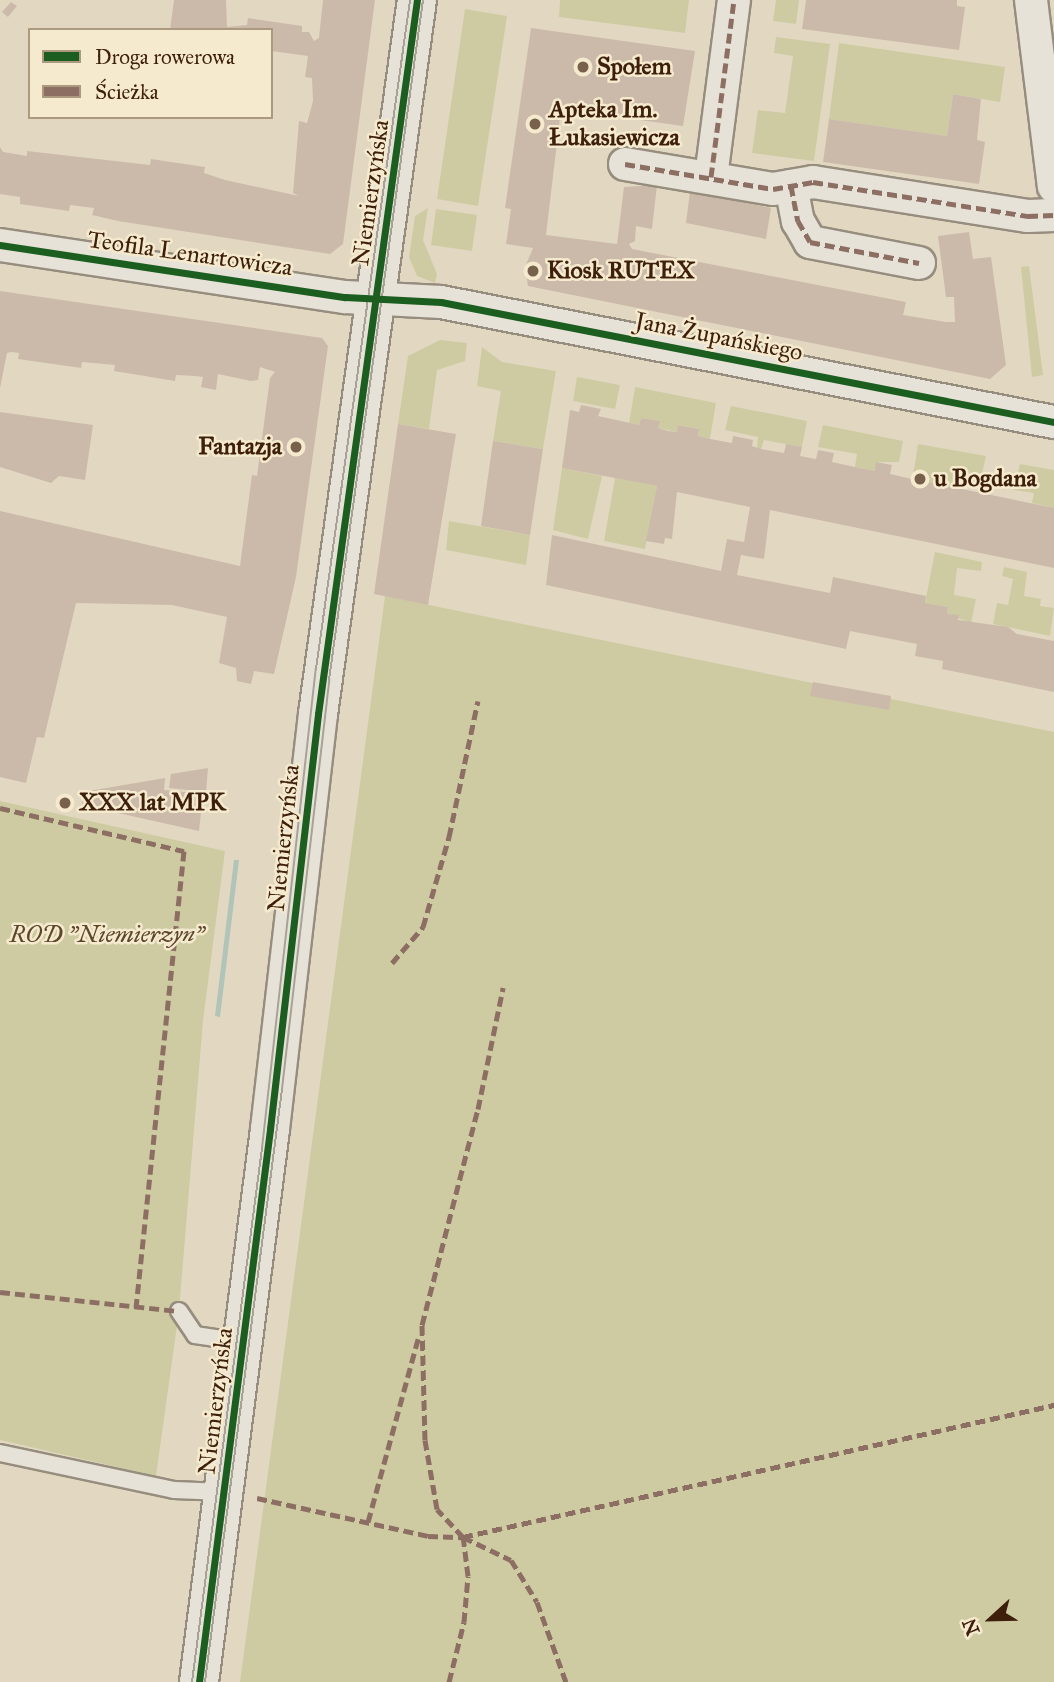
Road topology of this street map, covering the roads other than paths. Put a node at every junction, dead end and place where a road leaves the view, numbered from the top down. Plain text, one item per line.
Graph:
1 (417, 0) edge
2 (734, 0) edge
3 (1040, 15) edge
4 (1049, 104) edge
5 (625, 164) dead end
6 (711, 177) junction
7 (791, 186) junction
8 (1054, 187) edge
9 (1054, 215) edge
10 (0, 245) edge
11 (919, 263) dead end
12 (375, 296) junction
13 (1054, 422) edge
14 (180, 1311) dead end
15 (243, 1342) junction
16 (0, 1453) edge
17 (223, 1492) junction
18 (199, 1682) edge

1 - 12 street, Niemierzyńska
2 - 6 street
3 - 4 street
4 - 8 street
5 - 6 street
6 - 7 street
7 - 9 street
7 - 11 street
10 - 12 street, Teofila Lenartowicza
12 - 13 street, Jana Żupańskiego
12 - 15 street, Niemierzyńska
14 - 15 lane
15 - 17 street, Niemierzyńska
16 - 17 lane
17 - 18 street, Niemierzyńska

